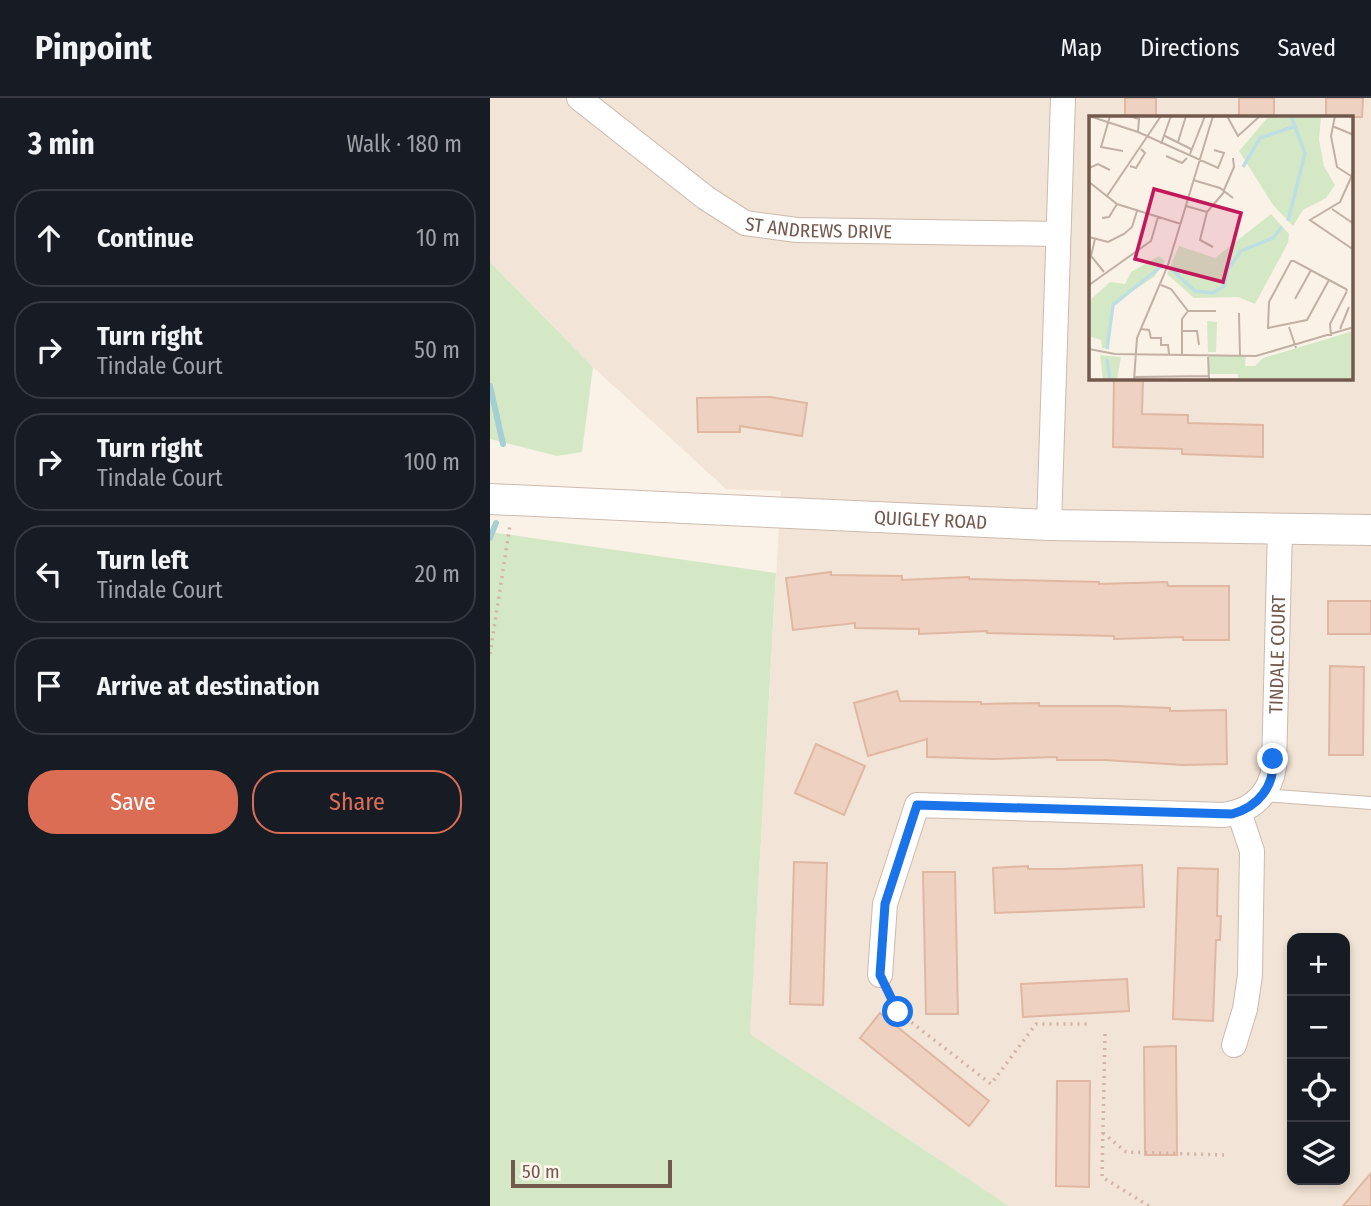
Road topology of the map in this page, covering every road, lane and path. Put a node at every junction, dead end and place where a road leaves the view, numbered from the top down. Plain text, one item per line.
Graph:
1 (579, 98) edge
2 (1063, 98) edge
3 (1058, 234) junction
4 (502, 501) edge
5 (1049, 525) junction
6 (1280, 528) junction
7 (1371, 530) edge
8 (490, 654) edge
9 (1263, 794) junction
10 (1371, 803) edge
11 (1239, 812) junction
12 (880, 975) joint
13 (1089, 1024) dead end
14 (1105, 1034) dead end
15 (1234, 1045) dead end
16 (1103, 1133) junction
17 (1224, 1155) dead end
18 (1149, 1206) edge

1 - 3 street, ST ANDREWS DRIVE
2 - 3 street
3 - 5 street
4 - 5 street, QUIGLEY ROAD
4 - 8 path
5 - 6 street, QUIGLEY ROAD
6 - 7 street, QUIGLEY ROAD
6 - 9 street, TINDALE COURT
9 - 10 lane
9 - 11 street
11 - 12 street
11 - 15 street
12 - 13 path
14 - 16 path
16 - 17 path
16 - 18 path

